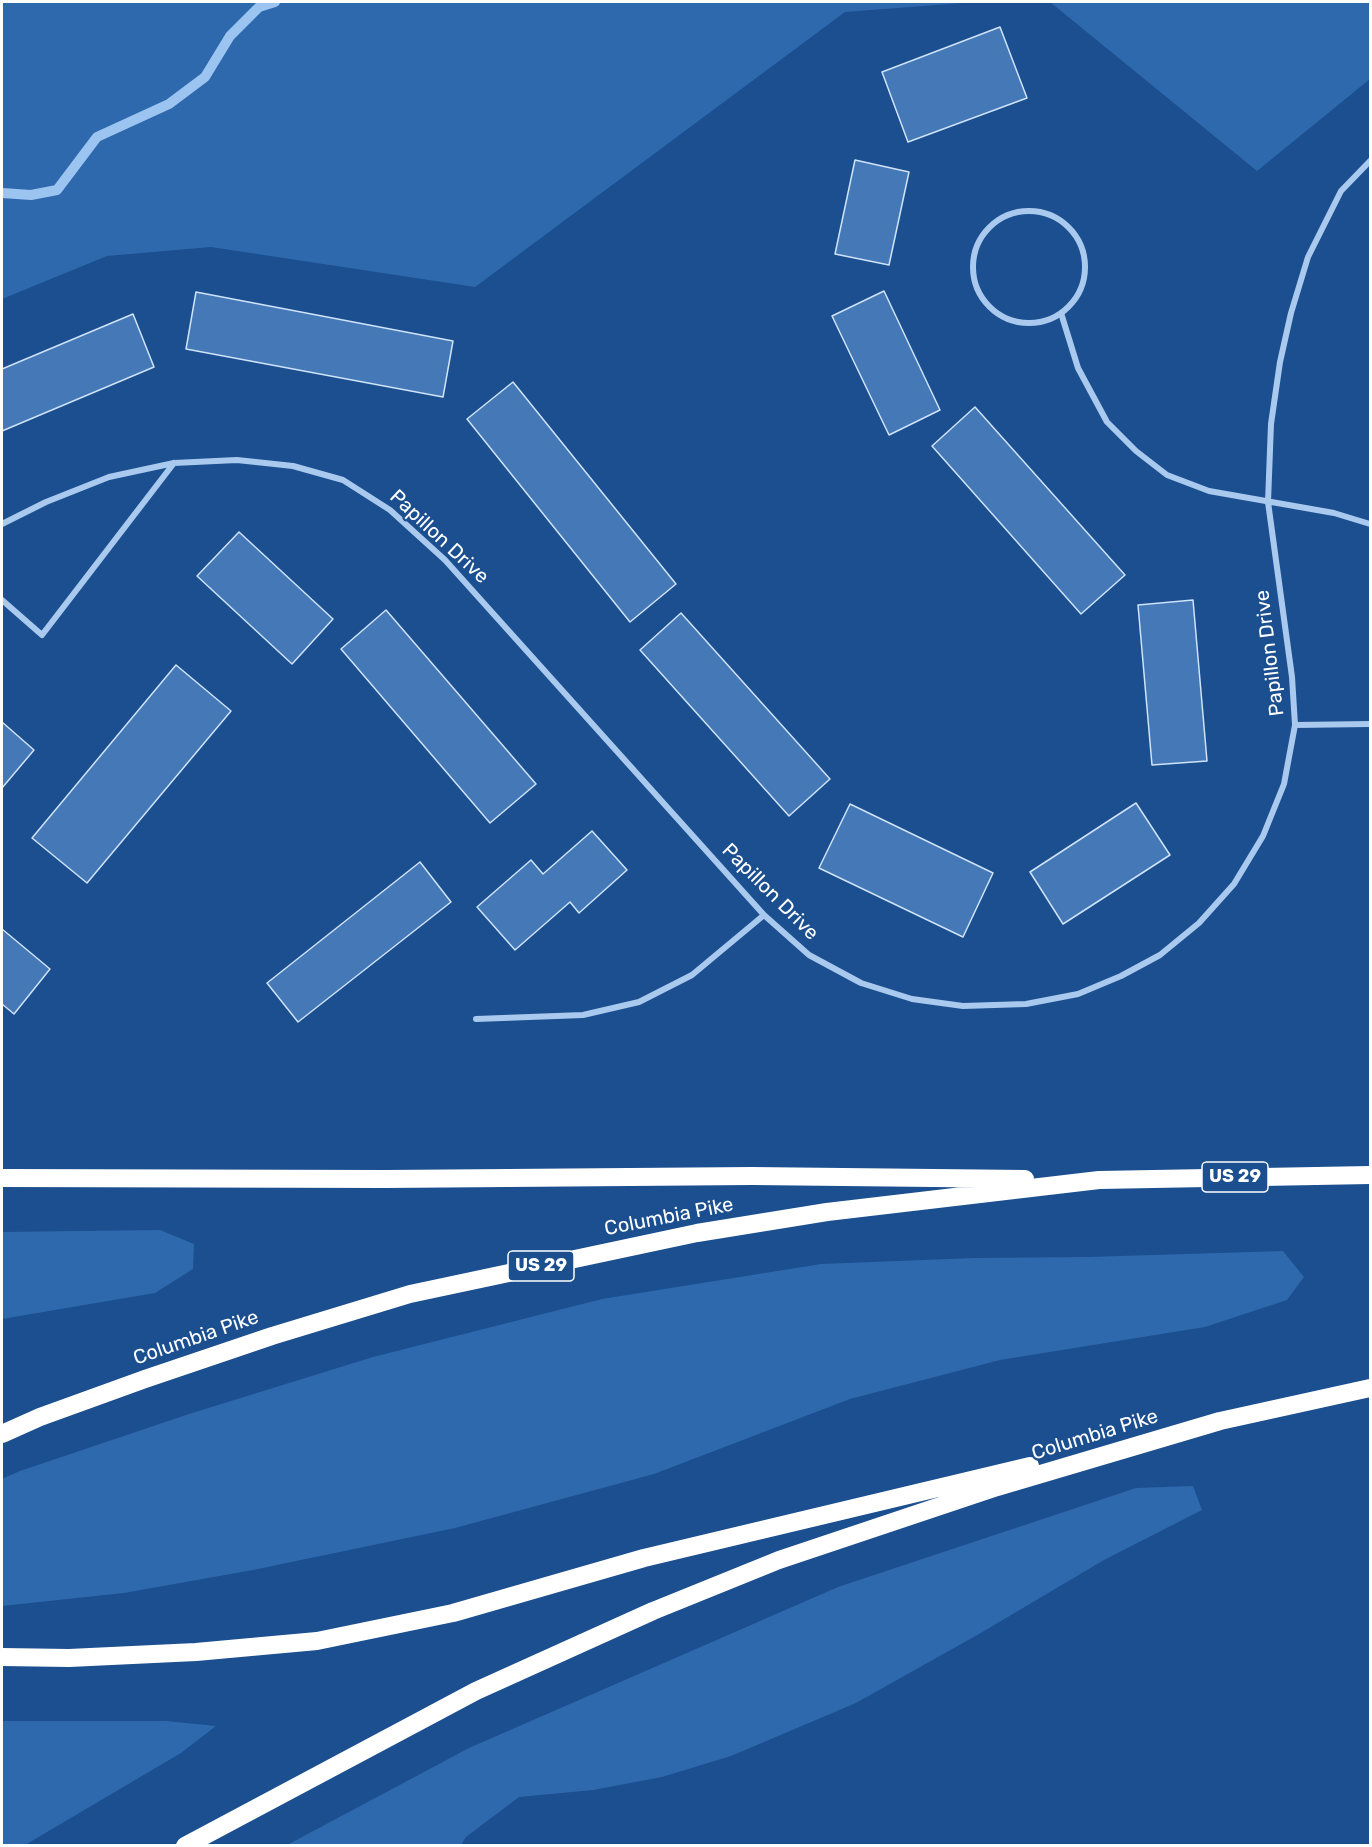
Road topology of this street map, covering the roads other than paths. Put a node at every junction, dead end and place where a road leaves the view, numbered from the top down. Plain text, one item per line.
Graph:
1 (1371, 161) edge
2 (1061, 313) junction
3 (174, 463) junction
4 (1268, 502) junction
5 (2, 524) edge
6 (1371, 524) edge
7 (2, 600) edge
8 (1371, 724) edge
9 (1295, 725) junction
10 (764, 915) junction
11 (476, 1020) dead end
12 (1371, 1175) edge
13 (2, 1178) edge
14 (1099, 1180) junction
15 (1371, 1388) edge
16 (1220, 1421) junction
17 (2, 1434) edge
18 (2, 1657) edge
19 (184, 1845) edge

1 - 4 street, Papillon Drive
2 - 2 street
2 - 4 street
3 - 5 street, Papillon Drive
3 - 7 street
3 - 10 street, Papillon Drive
4 - 6 street
4 - 9 street, Papillon Drive
8 - 9 street
9 - 10 street, Papillon Drive
10 - 11 street
12 - 14 highway, Columbia Pike / US 29
13 - 14 highway
14 - 17 highway, Columbia Pike / US 29
15 - 16 highway, Columbia Pike
16 - 18 highway
16 - 19 highway, Columbia Pike

